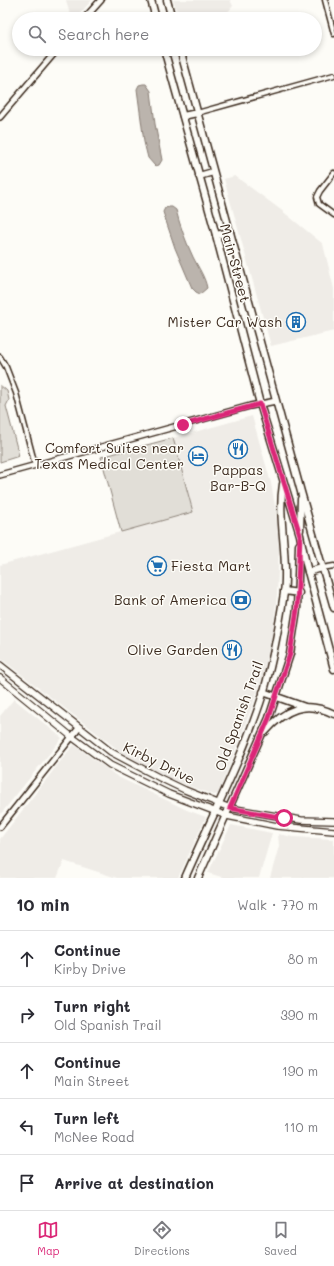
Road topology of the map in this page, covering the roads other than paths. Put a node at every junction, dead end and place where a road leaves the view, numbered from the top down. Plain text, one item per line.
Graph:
1 (101, 0) edge
2 (151, 0) edge
3 (167, 0) edge
4 (325, 0) edge
5 (90, 12) edge
6 (154, 12) edge
7 (170, 12) edge
8 (334, 34) edge
9 (52, 56) edge
10 (166, 56) edge
11 (182, 56) edge
12 (334, 75) edge
13 (197, 113) junction
14 (183, 116) junction
15 (0, 117) edge
16 (213, 172) junction
17 (334, 173) edge
18 (199, 176) junction
19 (334, 215) edge
20 (230, 232) junction
21 (216, 235) junction
22 (0, 357) edge
23 (276, 401) junction
24 (260, 404) junction
25 (36, 465) junction
26 (0, 475) edge
27 (284, 483) junction
28 (301, 492) junction
29 (300, 535) junction
30 (334, 566) edge
31 (322, 568) junction
32 (308, 572) junction
33 (284, 591) junction
34 (299, 592) junction
35 (334, 608) edge
36 (0, 665) edge
37 (334, 669) edge
38 (0, 678) edge
39 (18, 680) junction
40 (12, 687) junction
41 (263, 692) junction
42 (276, 696) junction
43 (309, 708) junction
44 (334, 714) edge
45 (79, 728) junction
46 (72, 737) junction
47 (260, 738) junction
48 (218, 804) junction
49 (230, 808) junction
50 (215, 812) junction
51 (227, 816) junction
52 (308, 820) junction
53 (334, 821) edge
54 (0, 827) edge
55 (307, 829) junction
56 (334, 831) edge
57 (191, 865) junction
58 (202, 870) junction
59 (186, 878) edge
60 (198, 878) edge

1 - 5 street
2 - 6 main road
3 - 7 main road
4 - 8 street
9 - 15 street
10 - 14 main road, Main Street
11 - 13 main road, Main Street
12 - 13 street
13 - 14 main road
13 - 16 main road, Main Street
14 - 18 main road, Main Street
16 - 18 main road
16 - 20 main road, Main Street
17 - 19 street
18 - 21 main road, Main Street
20 - 21 main road
20 - 23 main road, Main Street
21 - 24 main road, Main Street
22 - 25 street
23 - 24 street
23 - 28 main road, Main Street
24 - 25 street
24 - 27 main road, Main Street
25 - 26 street
27 - 29 main road, Main Street
27 - 33 main road, Old Spanish Trail
28 - 29 main road, Old Spanish Trail
28 - 31 main road, Main Street
29 - 32 main road, Main Street
29 - 34 main road, Old Spanish Trail
30 - 31 street
31 - 32 main road
31 - 35 main road, Main Street
32 - 37 main road, Main Street
33 - 34 main road
33 - 41 main road, Old Spanish Trail
34 - 42 main road, Old Spanish Trail
36 - 39 main road, Kirby Drive
38 - 40 main road, Kirby Drive
39 - 40 main road
39 - 45 main road, Kirby Drive
40 - 46 main road, Kirby Drive
41 - 42 main road
41 - 48 main road, Old Spanish Trail
42 - 43 main road
42 - 47 main road, Old Spanish Trail
43 - 44 main road
43 - 47 main road
45 - 46 street
45 - 48 main road, Kirby Drive
46 - 50 main road, Kirby Drive
46 - 54 street
47 - 49 main road, Old Spanish Trail
48 - 49 main road, Kirby Drive
48 - 50 main road, Old Spanish Trail
49 - 51 main road, Old Spanish Trail
49 - 52 main road, Kirby Drive
50 - 51 main road, Kirby Drive
50 - 57 main road, Old Spanish Trail
51 - 55 main road, Kirby Drive
51 - 58 main road, Old Spanish Trail
52 - 53 main road, Kirby Drive
52 - 55 main road
55 - 56 main road, Kirby Drive
57 - 58 main road
57 - 59 main road, Old Spanish Trail
58 - 60 main road, Old Spanish Trail

